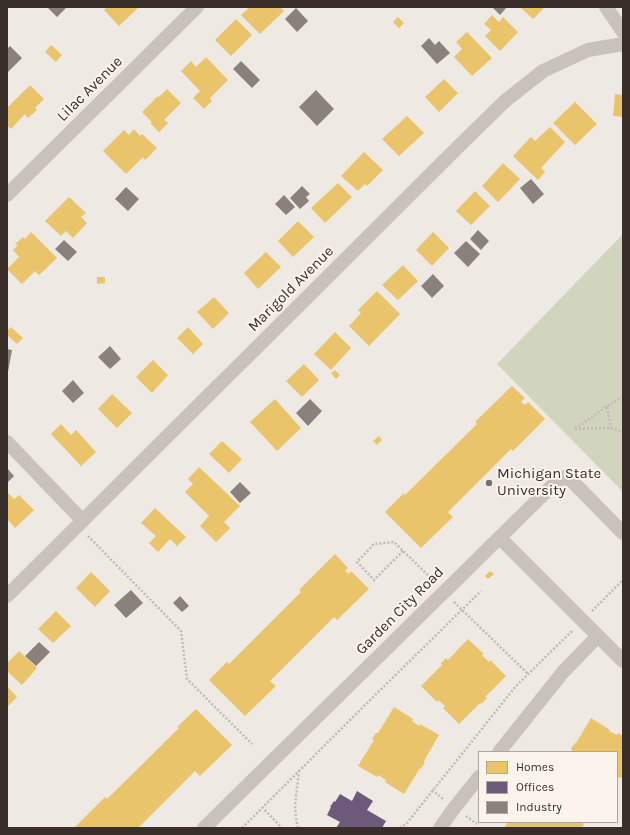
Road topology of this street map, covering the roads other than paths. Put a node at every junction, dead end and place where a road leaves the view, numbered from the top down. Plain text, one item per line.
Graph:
1 (197, 7) edge
2 (606, 7) edge
3 (623, 32) edge
4 (623, 44) edge
5 (7, 195) edge
6 (7, 442) edge
7 (81, 523) junction
8 (623, 533) edge
9 (500, 538) junction
10 (7, 596) edge
11 (598, 636) junction
12 (623, 661) edge
13 (500, 751) edge
14 (478, 778) edge
15 (204, 828) edge
16 (440, 828) edge

1 - 5 street, Lilac Avenue
2 - 3 street
4 - 7 street, Marigold Avenue
6 - 7 street
7 - 10 street, Marigold Avenue
8 - 9 street, Garden City Road
9 - 11 street
9 - 15 street, Garden City Road
11 - 12 street
11 - 13 street
14 - 16 street

